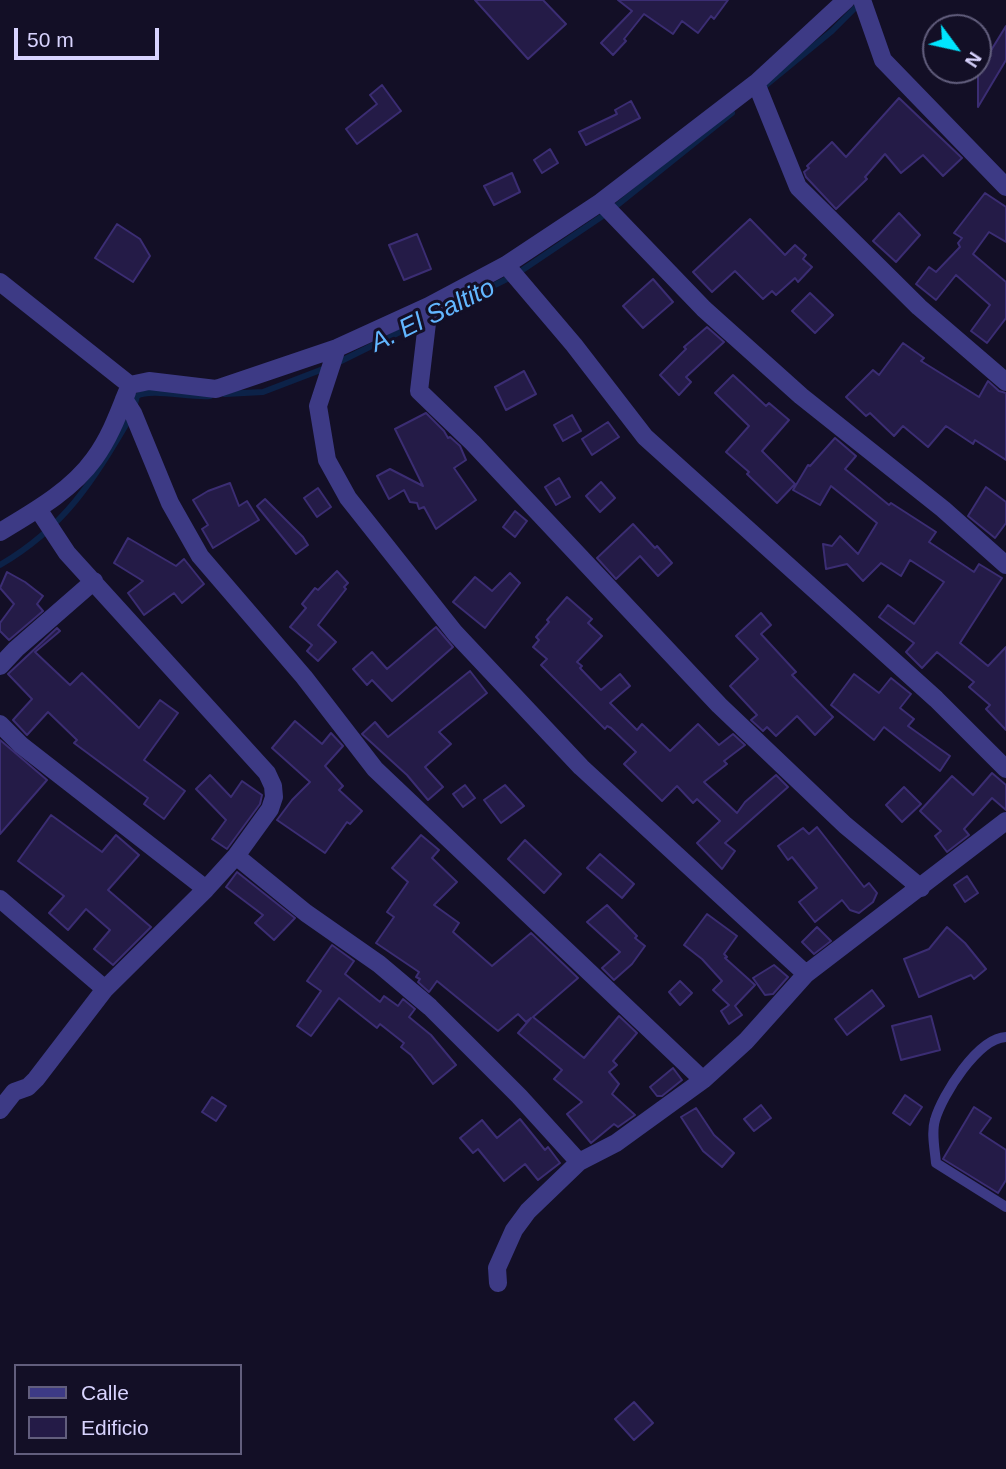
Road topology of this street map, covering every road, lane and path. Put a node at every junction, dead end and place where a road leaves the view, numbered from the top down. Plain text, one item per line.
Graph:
1 (846, 0) edge
2 (862, 0) edge
3 (756, 83) junction
4 (1006, 187) edge
5 (601, 202) junction
6 (506, 265) junction
7 (0, 282) edge
8 (429, 306) junction
9 (337, 348) junction
10 (1006, 382) edge
11 (127, 392) junction
12 (38, 509) junction
13 (0, 532) edge
14 (1006, 565) edge
15 (94, 581) junction
16 (0, 666) edge
17 (0, 724) edge
18 (1006, 769) edge
19 (1006, 821) edge
20 (236, 856) junction
21 (921, 888) junction
22 (206, 889) junction
23 (0, 899) edge
24 (806, 974) junction
25 (105, 989) junction
26 (1006, 1037) edge
27 (703, 1080) junction
28 (7, 1088) edge
29 (0, 1110) edge
30 (579, 1162) junction
31 (1006, 1207) edge
32 (498, 1283) dead end

1 - 3 street
2 - 4 street
3 - 5 street
3 - 10 street
5 - 6 street
5 - 14 street
6 - 8 street
6 - 18 street
7 - 11 street
8 - 9 street
8 - 21 street
9 - 11 street
9 - 24 street
11 - 12 street
11 - 27 street
12 - 13 street
12 - 15 street
15 - 16 street
15 - 20 street
17 - 22 street
19 - 21 street
20 - 22 street
20 - 30 street
21 - 24 street
22 - 25 street
23 - 25 street
24 - 27 street
25 - 28 street
26 - 31 lane
27 - 30 street
28 - 29 street
30 - 32 street

